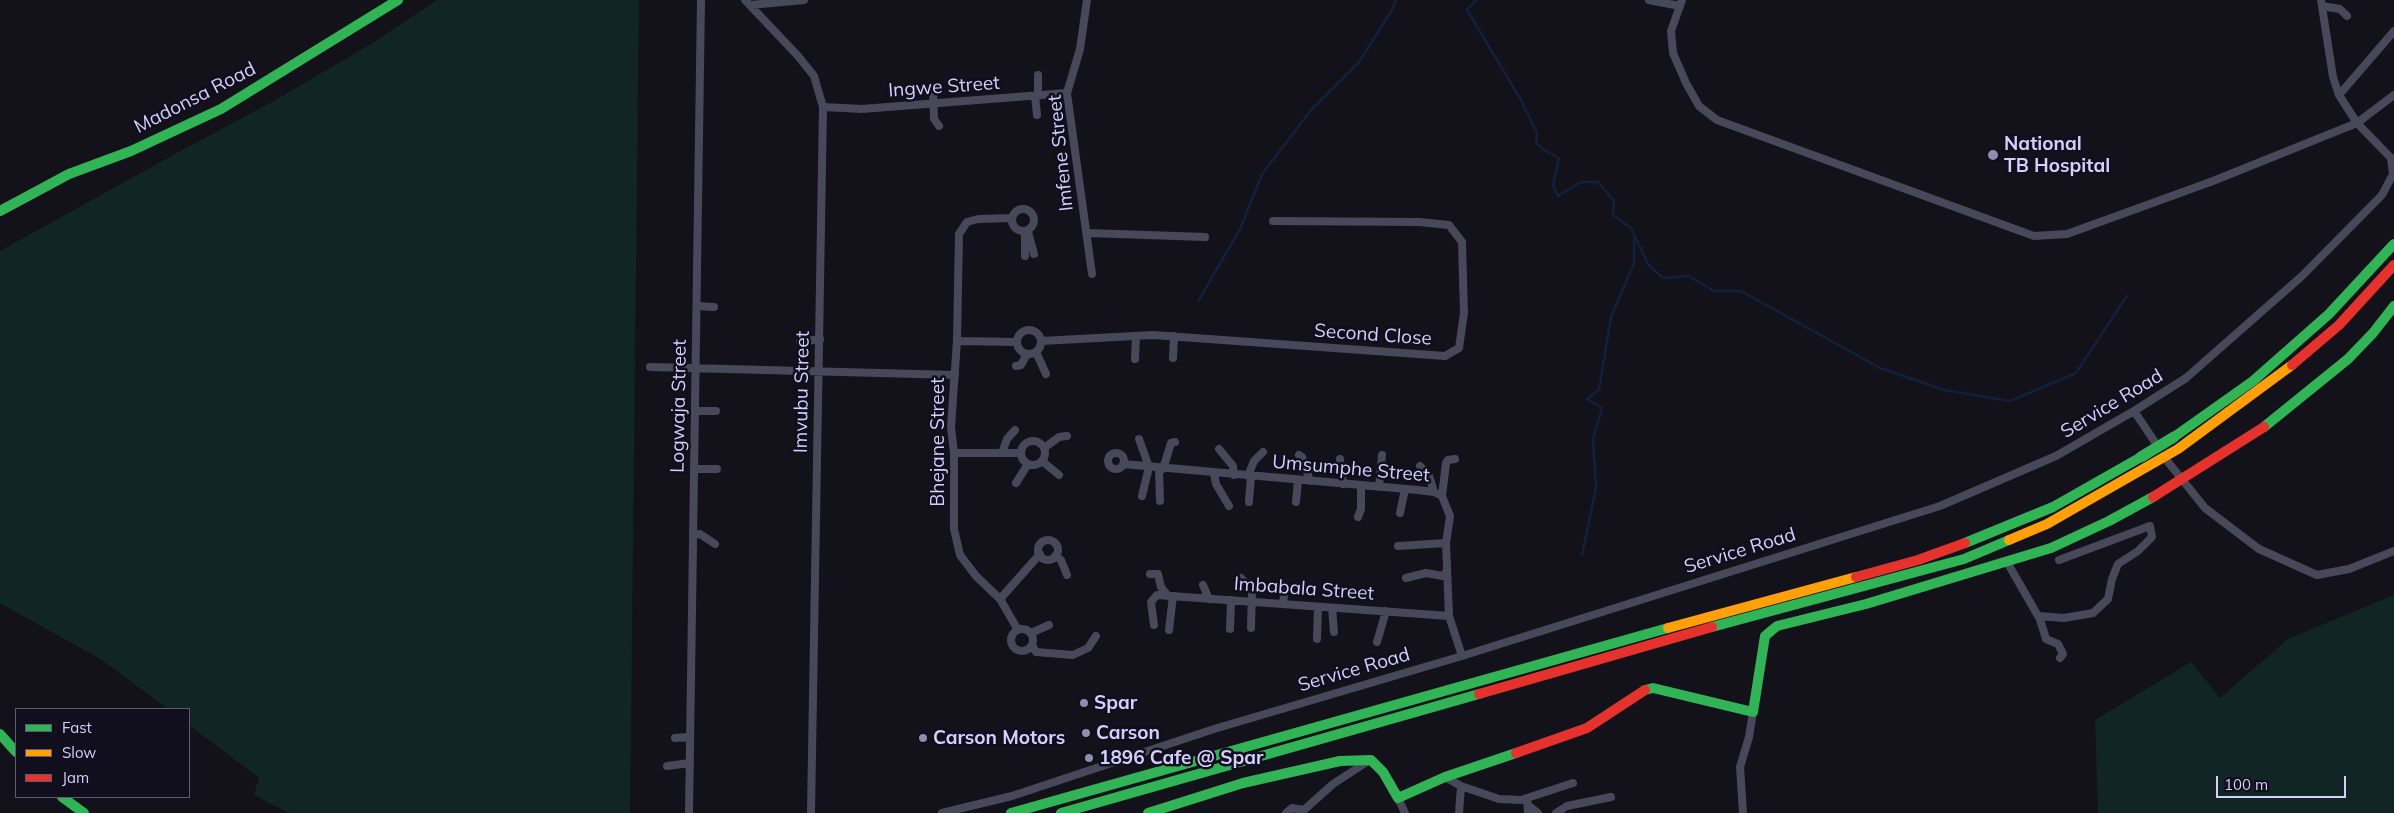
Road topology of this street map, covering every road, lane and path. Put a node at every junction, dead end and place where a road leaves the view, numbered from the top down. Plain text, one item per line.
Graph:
1 (398, 0) edge
2 (701, 0) edge
3 (804, 0) edge
4 (1087, 0) edge
5 (1649, 0) edge
6 (747, 2) edge
7 (1681, 3) edge
8 (2321, 3) edge
9 (2346, 16) dead end
10 (2394, 30) edge
11 (1038, 75) dead end
12 (933, 86) dead end
13 (1068, 93) junction
14 (2339, 95) junction
15 (1037, 96) junction
16 (2394, 96) edge
17 (934, 104) junction
18 (823, 107) junction
19 (1037, 115) dead end
20 (2357, 123) junction
21 (939, 126) dead end
22 (0, 211) edge
23 (1012, 218) junction
24 (1273, 221) dead end
25 (1025, 230) junction
26 (1087, 233) junction
27 (1205, 237) dead end
28 (2394, 244) edge
29 (1034, 254) dead end
30 (1025, 256) dead end
31 (2394, 265) edge
32 (1092, 274) dead end
33 (697, 306) junction
34 (2394, 306) edge
35 (714, 307) dead end
36 (1136, 336) junction
37 (1174, 336) junction
38 (820, 339) junction
39 (957, 341) junction
40 (1040, 341) junction
41 (800, 342) dead end
42 (1016, 342) junction
43 (1036, 352) junction
44 (1027, 354) junction
45 (1173, 358) dead end
46 (1135, 359) dead end
47 (1016, 366) dead end
48 (650, 367) dead end
49 (696, 368) junction
50 (819, 372) junction
51 (1046, 374) dead end
52 (955, 375) junction
53 (695, 411) junction
54 (716, 411) dead end
55 (2134, 411) junction
56 (1015, 430) dead end
57 (1067, 436) dead end
58 (1139, 438) dead end
59 (1175, 442) dead end
60 (1044, 448) junction
61 (1219, 449) dead end
62 (1263, 452) dead end
63 (2161, 452) dead end
64 (954, 453) junction
65 (1002, 453) junction
66 (1020, 453) junction
67 (1299, 455) dead end
68 (1382, 455) dead end
69 (1340, 459) dead end
70 (1455, 459) dead end
71 (1042, 461) junction
72 (2168, 462) dead end
73 (1028, 464) junction
74 (1123, 464) dead end
75 (1420, 466) dead end
76 (1149, 467) junction
77 (694, 469) junction
78 (717, 469) dead end
79 (1161, 469) junction
80 (1214, 474) junction
81 (1059, 475) dead end
82 (1234, 475) junction
83 (1249, 476) junction
84 (1298, 480) junction
85 (1310, 481) junction
86 (2181, 481) junction
87 (1016, 483) dead end
88 (1342, 484) junction
89 (1361, 485) junction
90 (1379, 487) junction
91 (1405, 489) junction
92 (1434, 492) junction
93 (1142, 496) dead end
94 (1442, 496) junction
95 (1160, 501) dead end
96 (1249, 502) dead end
97 (1296, 502) dead end
98 (1228, 506) dead end
99 (1400, 513) dead end
100 (1358, 517) dead end
101 (693, 535) junction
102 (1446, 543) junction
103 (715, 544) dead end
104 (1398, 546) dead end
105 (2394, 551) edge
106 (1040, 554) junction
107 (1055, 556) junction
108 (2059, 560) dead end
109 (2007, 562) junction
110 (1447, 571) junction
111 (1150, 574) dead end
112 (1067, 575) dead end
113 (1241, 578) dead end
114 (1406, 578) dead end
115 (1203, 585) dead end
116 (1285, 587) dead end
117 (1170, 596) junction
118 (1000, 599) junction
119 (1209, 599) junction
120 (1231, 600) junction
121 (1252, 601) junction
122 (1283, 604) junction
123 (1318, 607) junction
124 (1332, 608) junction
125 (1386, 612) junction
126 (1449, 616) junction
127 (2039, 616) junction
128 (1049, 625) dead end
129 (1154, 625) dead end
130 (1251, 628) dead end
131 (1018, 630) junction
132 (1169, 630) dead end
133 (1230, 630) dead end
134 (1334, 632) dead end
135 (1031, 633) junction
136 (1096, 636) dead end
137 (1317, 639) dead end
138 (1377, 642) dead end
139 (1032, 645) junction
140 (1462, 656) junction
141 (2060, 658) dead end
142 (1753, 712) junction
143 (0, 734) edge
144 (690, 737) junction
145 (675, 738) dead end
146 (15, 751) edge
147 (1371, 760) junction
148 (690, 763) junction
149 (667, 766) dead end
150 (1445, 777) junction
151 (1573, 784) dead end
152 (1461, 786) junction
153 (1611, 797) dead end
154 (63, 798) edge
155 (1398, 798) junction
156 (1528, 806) edge
157 (1305, 811) edge
158 (84, 813) edge
159 (689, 813) edge
160 (812, 813) edge
161 (942, 813) edge
162 (1011, 813) edge
163 (1061, 813) edge
164 (1148, 813) edge
165 (1286, 813) edge
166 (1405, 813) edge
167 (1459, 813) edge
168 (1538, 813) edge
169 (1556, 813) edge
170 (1742, 813) edge

1 - 22 main road, Madonsa Road
2 - 33 street, Logwaja Street
3 - 6 street
4 - 13 street, Imfene Street
5 - 7 street
6 - 18 street, Imvubu Street
7 - 20 street
8 - 9 street
8 - 14 street, Service Road
10 - 14 street
11 - 15 street
12 - 17 street
13 - 15 street, Ingwe Street
13 - 26 street, Imfene Street
14 - 20 street, Service Road
15 - 17 street, Ingwe Street
15 - 19 street
16 - 20 street
17 - 18 street, Ingwe Street
17 - 21 street
18 - 38 street, Imvubu Street
20 - 55 street, Service Road
23 - 25 street
23 - 25 street
23 - 39 street, Bhejane Street
24 - 37 street, Second Close
25 - 29 street
25 - 30 street
26 - 27 street
26 - 32 street, Imfene Street
28 - 162 main road, bridge
31 - 163 main road
33 - 35 street
33 - 49 street, Logwaja Street
34 - 86 main road
36 - 37 street, Second Close
36 - 40 street, Second Close
36 - 46 street
37 - 45 street
38 - 41 street
38 - 50 street, Imvubu Street
39 - 42 street
39 - 52 street, Bhejane Street
40 - 42 street
40 - 43 street
42 - 44 street
43 - 44 street
43 - 51 street
44 - 47 street
48 - 49 street
49 - 50 street
49 - 53 street, Logwaja Street
50 - 52 street
50 - 160 street, Imvubu Street
52 - 64 street, Bhejane Street
53 - 54 street
53 - 77 street, Logwaja Street
55 - 63 street
55 - 140 street, Service Road
56 - 65 street
57 - 60 street
58 - 76 street
59 - 79 street
60 - 66 street
60 - 71 street
61 - 82 street
62 - 83 street
64 - 65 street
64 - 118 street, Bhejane Street
65 - 66 street
66 - 73 street
67 - 85 street
68 - 90 street
69 - 88 street
70 - 94 street
71 - 73 street
71 - 81 street
72 - 86 street
73 - 87 street
74 - 76 street, Umsumphe Street
75 - 92 street
76 - 79 street, Umsumphe Street
76 - 93 street
77 - 78 street
77 - 101 street, Logwaja Street
79 - 80 street, Umsumphe Street
79 - 95 street
80 - 82 street, Umsumphe Street
80 - 98 street
82 - 83 street, Umsumphe Street
83 - 84 street, Umsumphe Street
83 - 96 street
84 - 85 street, Umsumphe Street
84 - 97 street
85 - 88 street, Umsumphe Street
86 - 105 street
86 - 109 main road
88 - 89 street, Umsumphe Street
89 - 90 street, Umsumphe Street
89 - 100 street
90 - 91 street, Umsumphe Street
91 - 92 street, Umsumphe Street
91 - 99 street
92 - 94 street, Umsumphe Street
94 - 102 street, Umsumphe Street
101 - 103 street
101 - 144 street, Logwaja Street
102 - 104 street
102 - 110 street, Umsumphe Street
106 - 107 street
106 - 107 street
106 - 118 street
107 - 112 street
108 - 127 street
109 - 127 street
109 - 142 main road
110 - 114 street
110 - 126 street, Umsumphe Street
111 - 117 street
113 - 121 street
115 - 119 street
116 - 122 street
117 - 119 street, Imbabala Street
117 - 129 street, Imbabala Street
117 - 132 street
118 - 131 street, Bhejane Street
119 - 120 street, Imbabala Street
120 - 121 street, Imbabala Street
120 - 133 street
121 - 122 street, Imbabala Street
121 - 130 street
122 - 123 street, Imbabala Street
123 - 124 street, Imbabala Street
123 - 137 street
124 - 125 street, Imbabala Street
124 - 134 street
125 - 126 street, Imbabala Street
125 - 138 street
126 - 140 street, Umsumphe Street
127 - 141 street
128 - 135 street
131 - 135 street
131 - 139 street
135 - 139 street
136 - 139 street
140 - 161 street, Service Road
142 - 150 main road
142 - 170 street
143 - 146 main road
144 - 145 street
144 - 148 street, Logwaja Street
147 - 155 main road
147 - 157 street
147 - 164 main road
148 - 149 street
148 - 159 street, Logwaja Street
150 - 152 street
150 - 155 main road
151 - 156 street
152 - 156 street
152 - 167 street
153 - 169 street
154 - 158 main road
155 - 166 street
156 - 168 street
157 - 165 street

